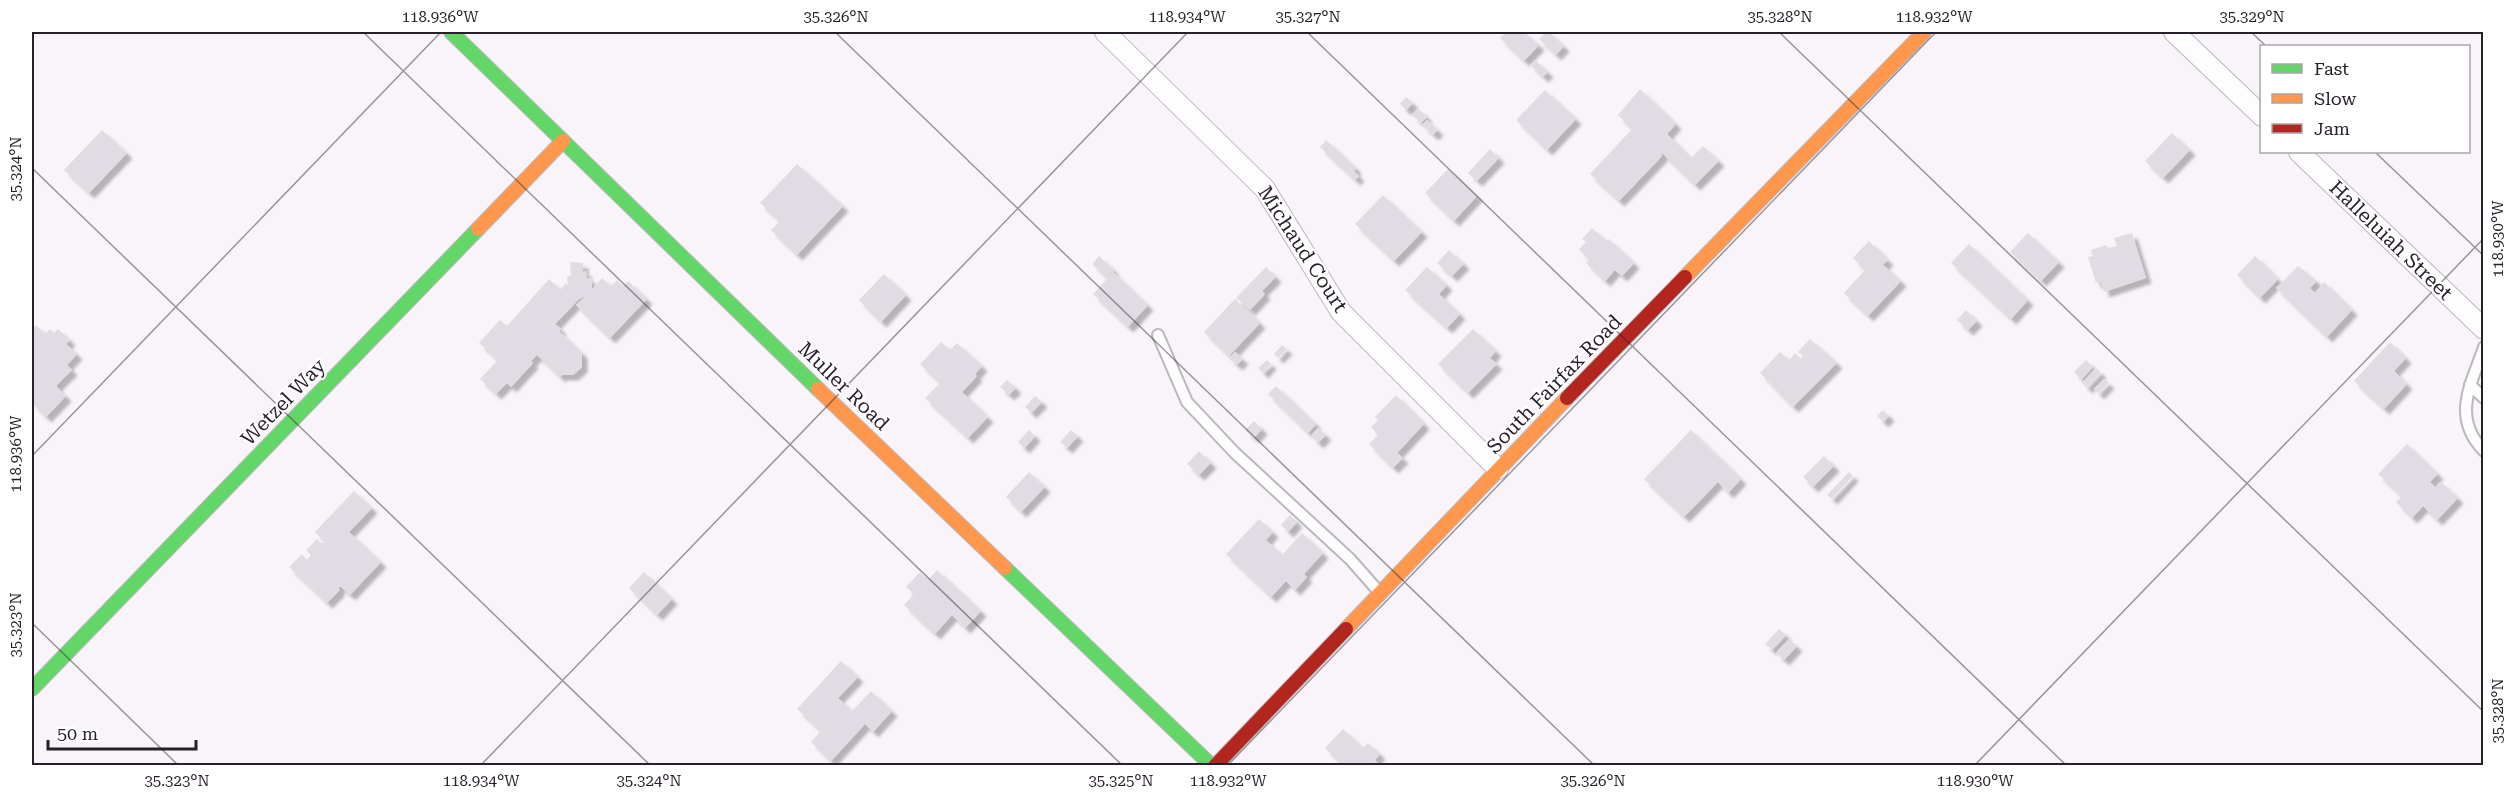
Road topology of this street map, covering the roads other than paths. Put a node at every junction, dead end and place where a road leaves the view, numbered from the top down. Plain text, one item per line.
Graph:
1 (452, 32) edge
2 (1105, 32) edge
3 (1924, 32) edge
4 (2174, 32) edge
5 (2260, 114) edge
6 (563, 141) junction
7 (2300, 153) edge
8 (2483, 327) edge
9 (1158, 335) dead end
10 (2484, 347) edge
11 (2470, 385) junction
12 (2484, 398) edge
13 (2484, 451) edge
14 (1498, 469) junction
15 (1380, 593) junction
16 (32, 689) edge
17 (1214, 765) edge

1 - 6 street, Muller Road
2 - 14 street, Michaud Court
3 - 14 street, South Fairfax Road
4 - 5 street
6 - 16 street, Wetzel Way
6 - 17 street, Muller Road
7 - 8 street, Halleluiah Street
9 - 15 lane
10 - 11 lane
11 - 12 lane
11 - 13 lane
14 - 15 street, South Fairfax Road
15 - 17 street, South Fairfax Road

